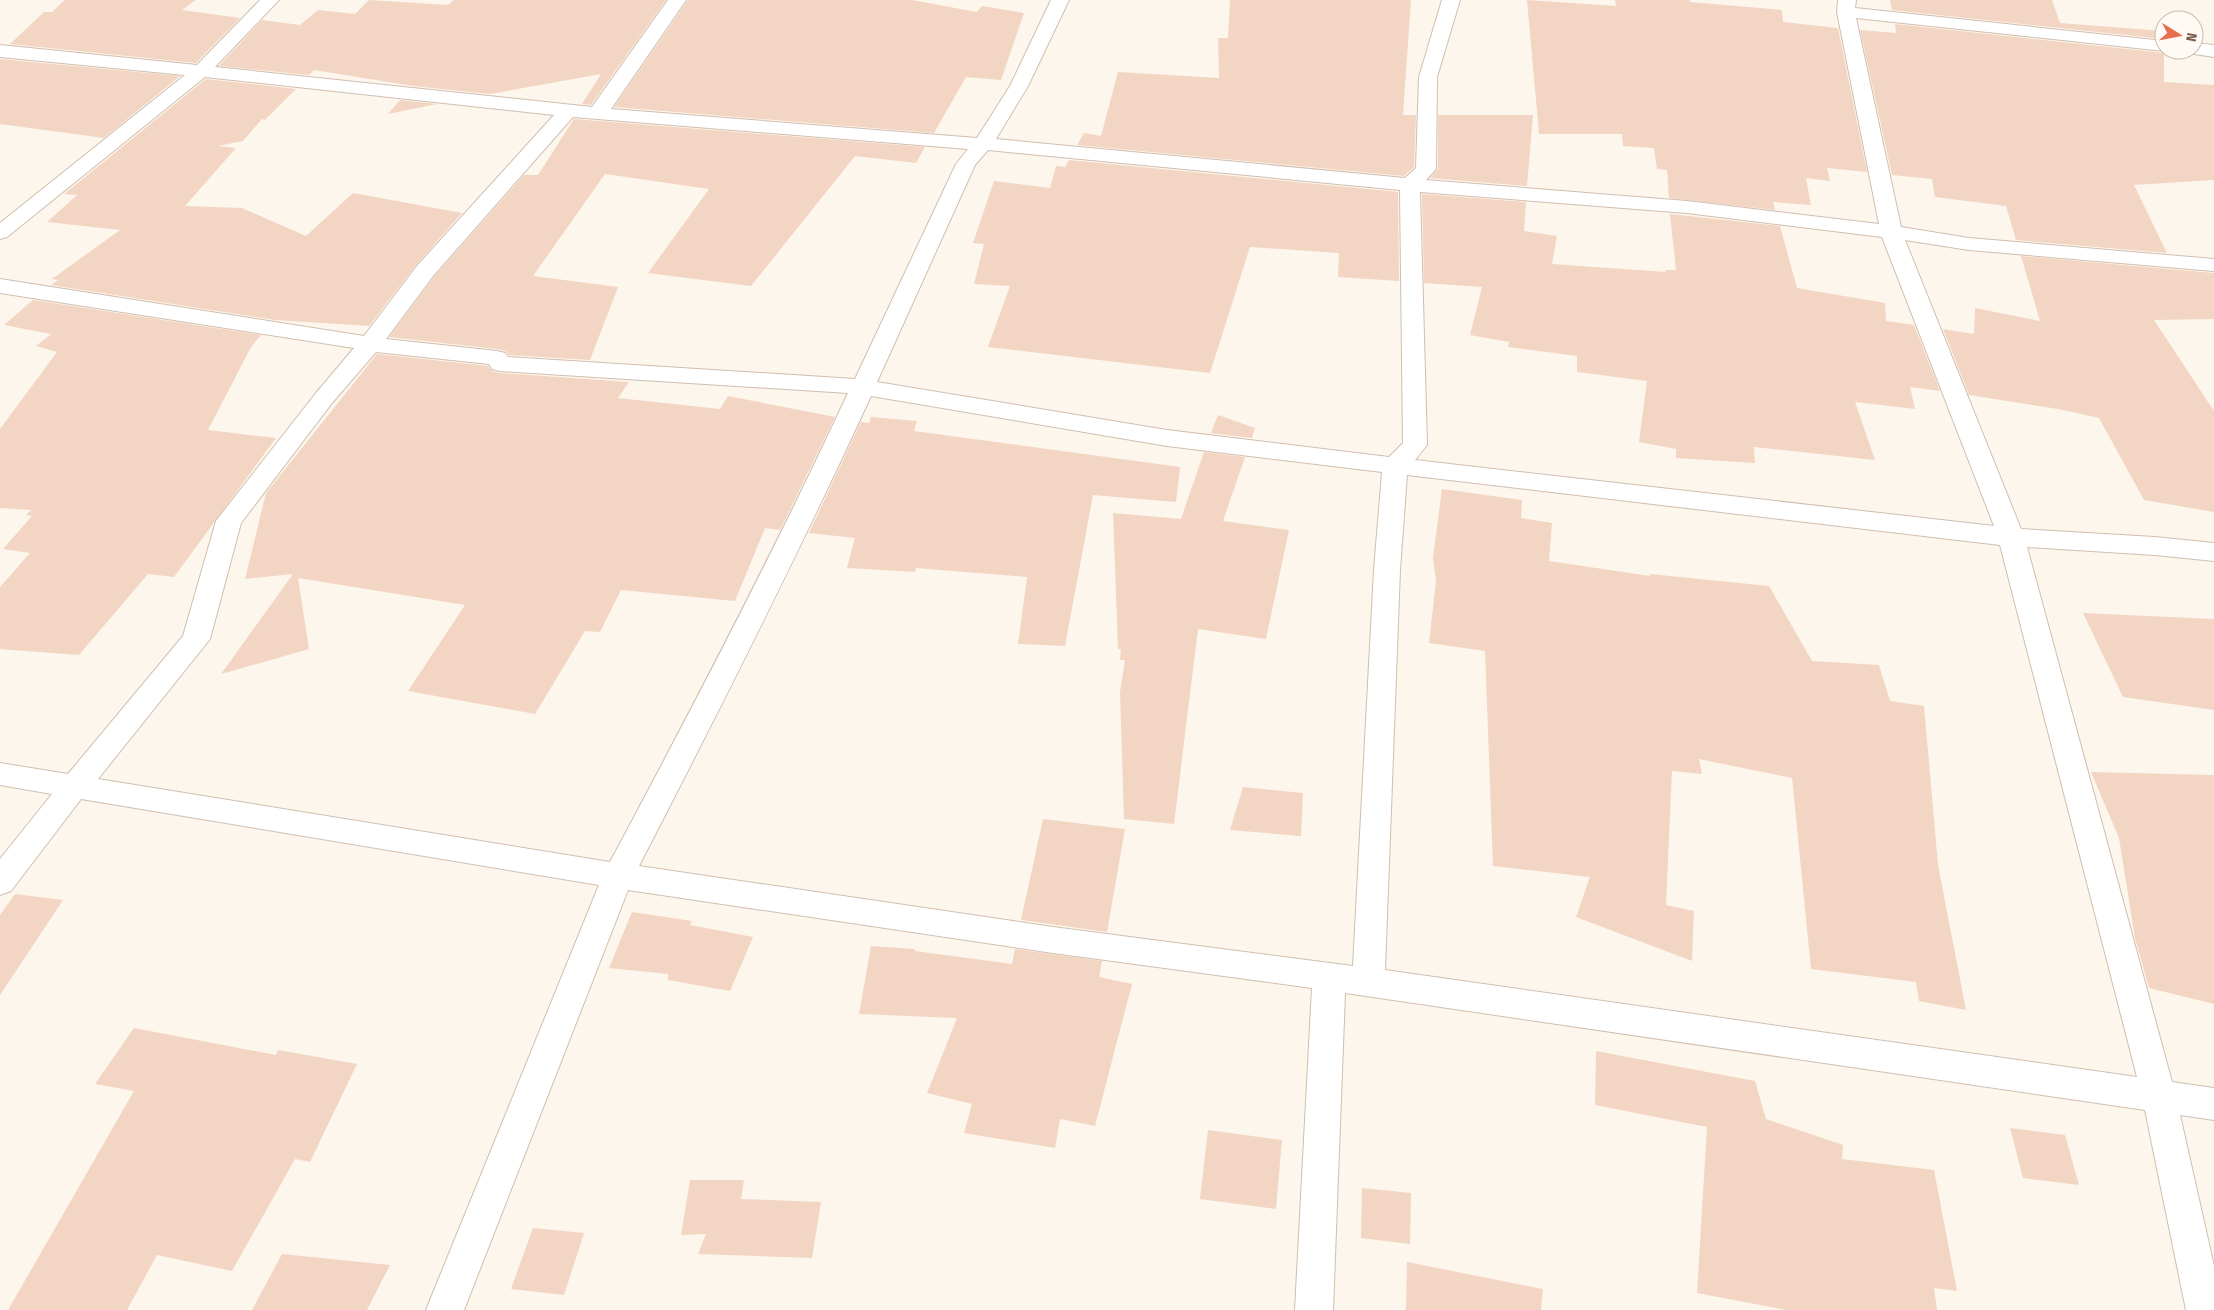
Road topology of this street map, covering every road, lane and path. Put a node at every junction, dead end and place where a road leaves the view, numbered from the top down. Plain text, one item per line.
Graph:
1 (270, 0) edge
2 (677, 0) edge
3 (1060, 0) edge
4 (1451, 0) edge
5 (1846, 6) edge
6 (2154, 45) edge
7 (0, 50) edge
8 (201, 71) junction
9 (568, 112) junction
10 (598, 113) junction
11 (984, 144) junction
12 (1410, 185) junction
13 (1891, 232) junction
14 (0, 233) edge
15 (2214, 265) edge
16 (0, 286) edge
17 (370, 344) junction
18 (862, 387) junction
19 (1395, 466) junction
20 (2011, 537) junction
21 (2214, 552) edge
22 (0, 774) edge
23 (74, 787) junction
24 (618, 876) junction
25 (0, 882) edge
26 (1329, 978) junction
27 (1368, 982) junction
28 (2159, 1096) junction
29 (2214, 1104) edge
30 (445, 1310) edge
31 (1314, 1310) edge
32 (2205, 1310) edge

1 - 8 street
2 - 10 street
3 - 11 street
4 - 12 street
5 - 6 street
5 - 13 street
7 - 8 street
8 - 9 street
8 - 14 street
9 - 10 street
9 - 17 street
10 - 11 street
11 - 12 street
11 - 18 street
12 - 13 street
12 - 19 street
13 - 15 street
13 - 20 street
16 - 17 street
17 - 18 street
17 - 23 street
18 - 19 street
18 - 24 street
19 - 20 street
19 - 27 street
20 - 21 street
20 - 28 street
22 - 23 street
23 - 24 street
23 - 25 street
24 - 26 street
24 - 30 street
26 - 27 street
26 - 31 street
27 - 28 street
28 - 29 street
28 - 32 street

